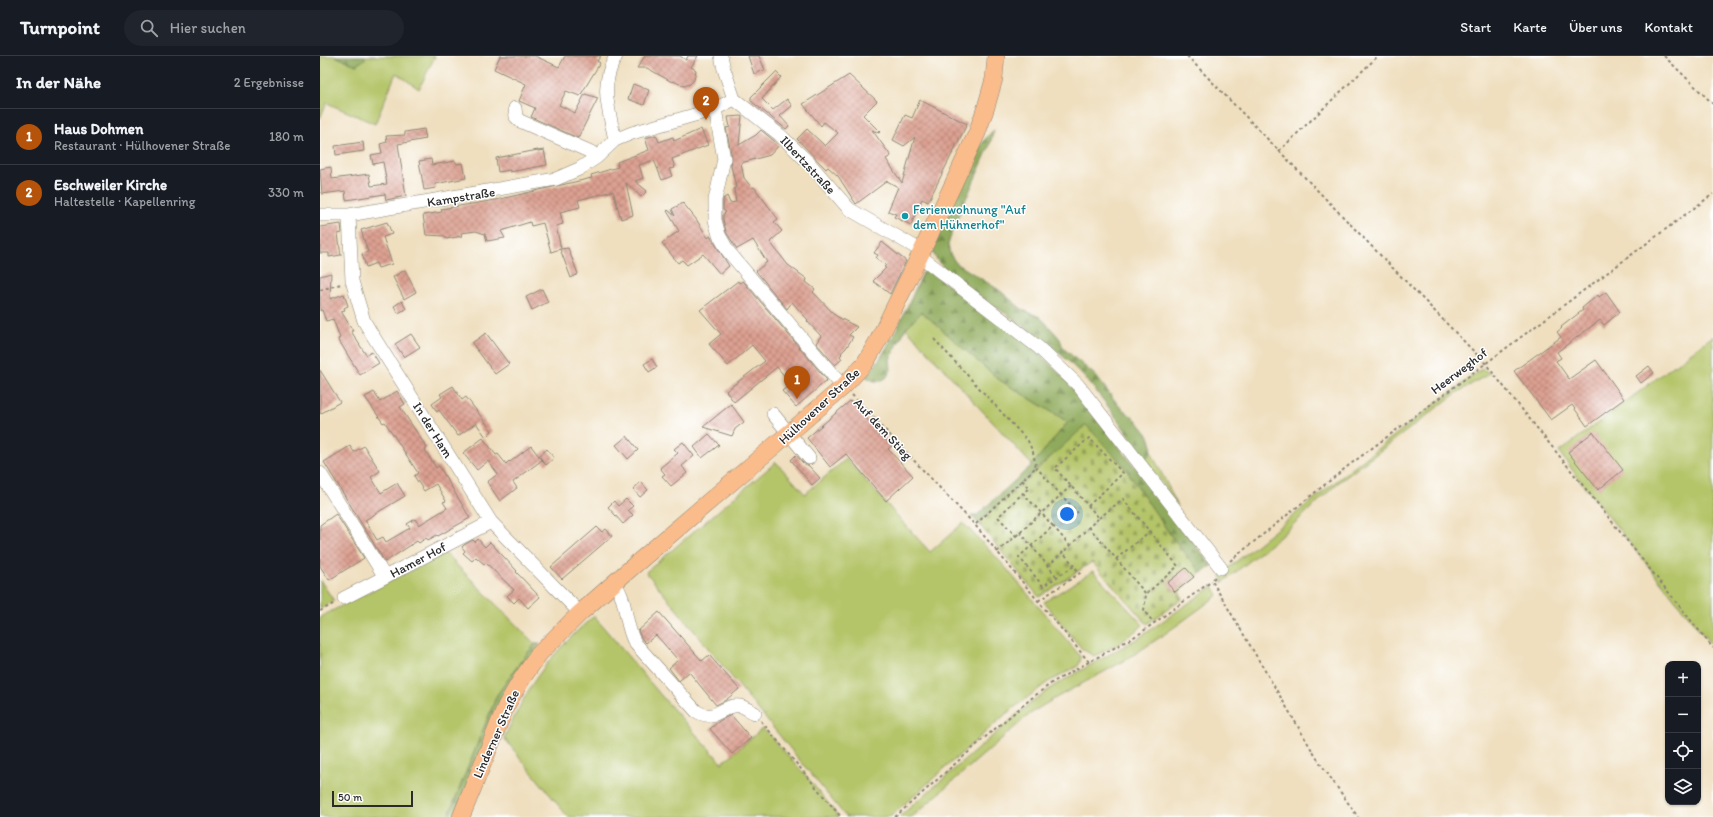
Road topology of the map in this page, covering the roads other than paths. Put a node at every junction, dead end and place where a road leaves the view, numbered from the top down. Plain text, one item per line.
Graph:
1 (616, 56) edge
2 (721, 56) edge
3 (996, 56) edge
4 (734, 99) junction
5 (515, 108) dead end
6 (715, 109) junction
7 (615, 140) junction
8 (597, 157) junction
9 (320, 215) edge
10 (349, 215) junction
11 (921, 254) junction
12 (844, 387) junction
13 (773, 414) dead end
14 (789, 434) junction
15 (809, 458) dead end
16 (320, 473) edge
17 (491, 522) junction
18 (1221, 568) road end
19 (385, 578) junction
20 (614, 582) junction
21 (344, 598) road end
22 (580, 613) junction
23 (539, 654) joint
24 (755, 713) road end
25 (461, 817) edge

1 - 7 street
2 - 4 street
3 - 11 main road, Hülhovener Straße
4 - 6 street
4 - 11 street, Ilbertzstraße
5 - 8 street
6 - 7 street
6 - 12 street, Auf dem Stieg
7 - 8 street, Kampstraße
8 - 10 street, Kampstraße
9 - 10 street, Kampstraße
10 - 17 street, In der Ham
11 - 12 main road, Hülhovener Straße
11 - 18 street, Ilbertzstraße
12 - 14 main road, Hülhovener Straße
13 - 14 street
14 - 15 street
14 - 20 main road, Hülhovener Straße
16 - 19 street
17 - 19 street, Hamer Hof
17 - 22 street, In der Ham
19 - 21 street, Hamer Hof
20 - 22 main road, Hülhovener Straße
20 - 24 street
22 - 23 main road, Hülhovener Straße
23 - 25 main road, Linderner Straße

